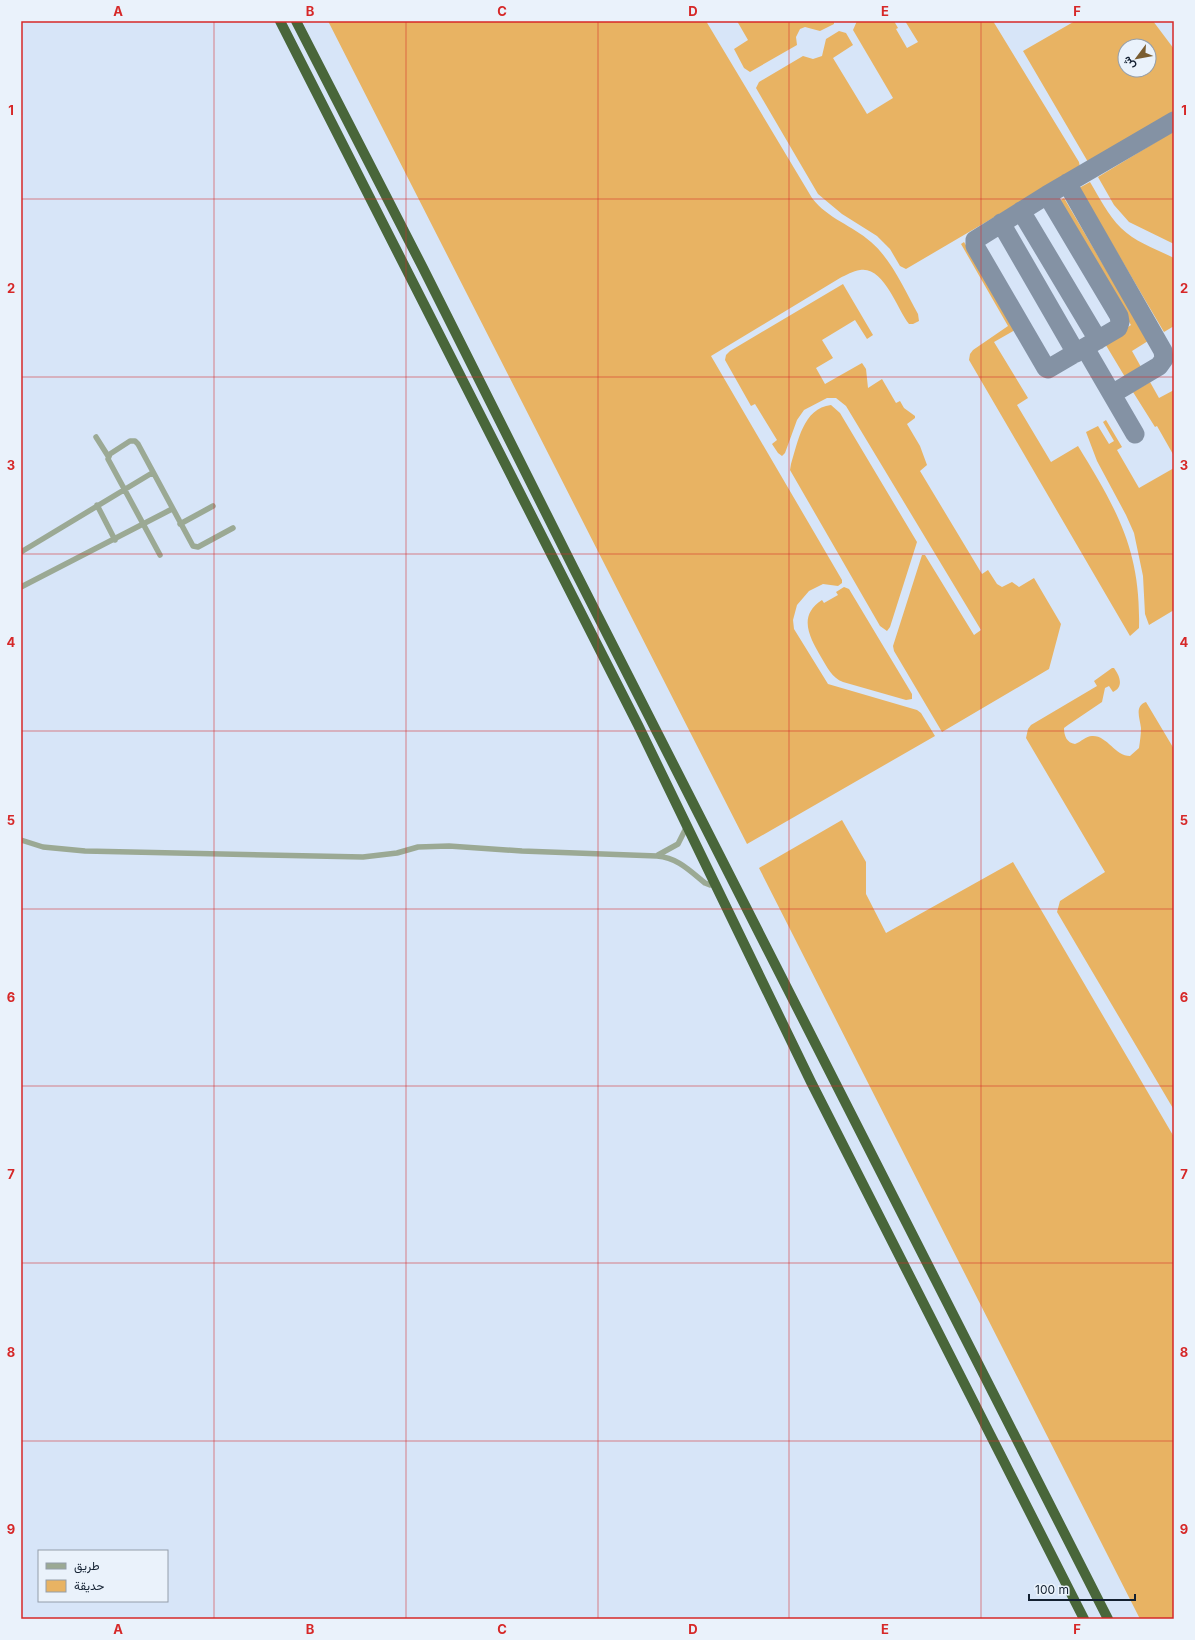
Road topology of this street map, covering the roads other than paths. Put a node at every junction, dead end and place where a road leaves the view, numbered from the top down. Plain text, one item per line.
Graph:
1 (280, 21) edge
2 (296, 21) edge
3 (423, 268) junction
4 (408, 275) junction
5 (96, 437) dead end
6 (108, 456) junction
7 (152, 472) junction
8 (125, 489) junction
9 (97, 505) junction
10 (213, 506) dead end
11 (172, 509) junction
12 (180, 524) junction
13 (143, 525) junction
14 (233, 528) dead end
15 (115, 540) junction
16 (21, 552) edge
17 (160, 555) dead end
18 (21, 587) edge
19 (686, 826) junction
20 (21, 840) edge
21 (657, 856) junction
22 (730, 875) junction
23 (715, 883) junction
24 (1084, 1619) edge
25 (1108, 1619) edge

1 - 4 highway
2 - 3 highway
3 - 4 highway
3 - 22 highway
4 - 19 highway
5 - 6 street
6 - 7 street
6 - 8 street
7 - 8 street
7 - 11 street
8 - 9 street
8 - 13 street
9 - 15 street
9 - 16 street
10 - 12 street
11 - 12 street
11 - 13 street
12 - 14 street
13 - 15 street
13 - 17 street
15 - 18 street
19 - 21 street
19 - 23 highway
20 - 21 street
21 - 23 street
22 - 23 highway
22 - 25 highway
23 - 24 highway

